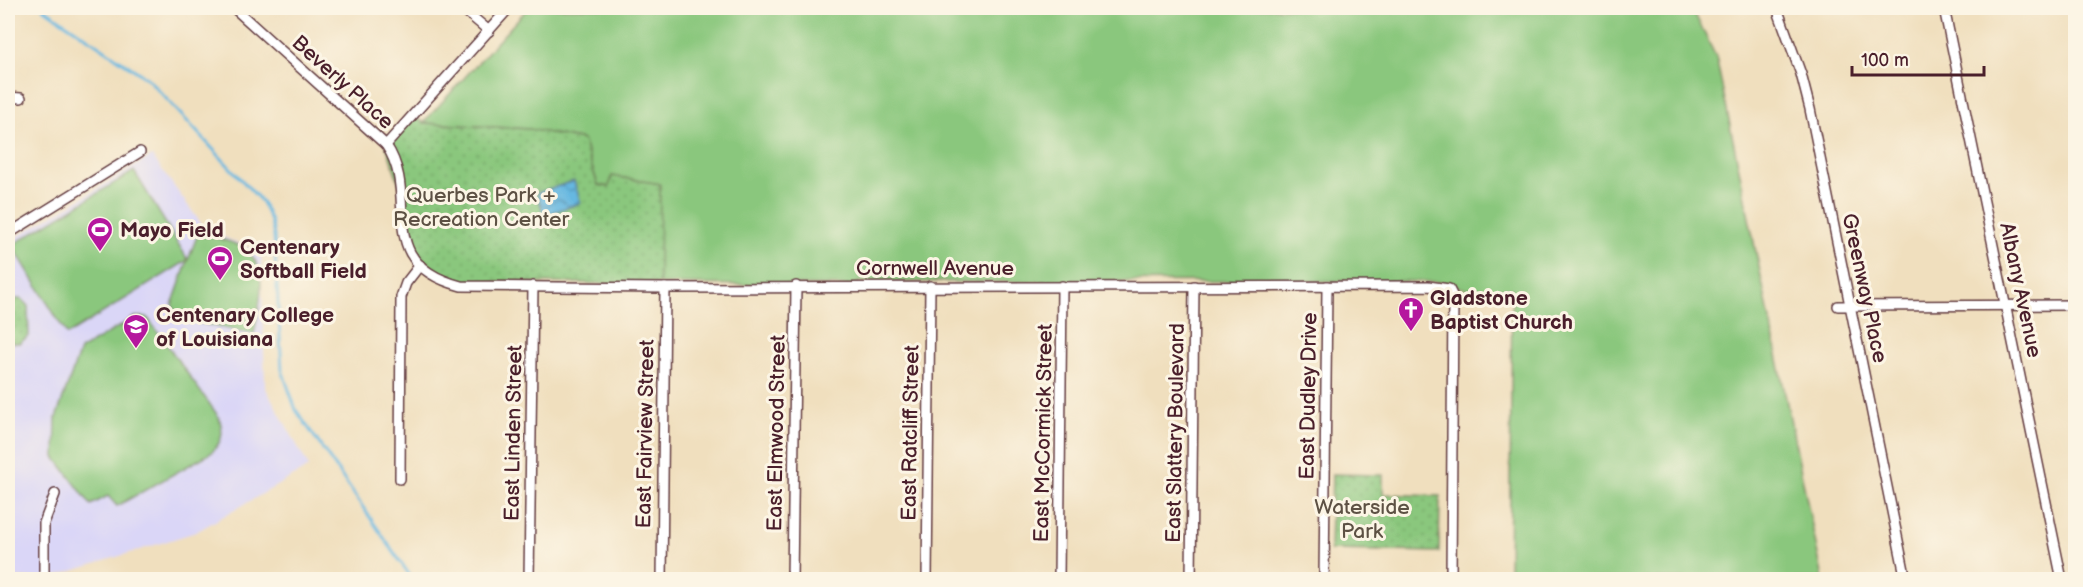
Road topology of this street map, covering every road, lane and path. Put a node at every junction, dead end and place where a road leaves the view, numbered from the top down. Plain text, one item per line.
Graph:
1 (234, 8) edge
2 (462, 8) edge
3 (509, 8) edge
4 (1778, 8) edge
5 (1944, 8) edge
6 (489, 30) junction
7 (8, 97) edge
8 (21, 98) dead end
9 (386, 145) junction
10 (140, 152) dead end
11 (8, 234) edge
12 (420, 266) junction
13 (533, 286) junction
14 (796, 286) junction
15 (930, 286) junction
16 (1062, 286) junction
17 (1194, 286) junction
18 (1327, 286) junction
19 (665, 288) junction
20 (2006, 305) junction
21 (2076, 305) edge
22 (1838, 306) dead end
23 (1850, 306) junction
24 (400, 479) dead end
25 (56, 494) dead end
26 (44, 579) edge
27 (529, 579) edge
28 (662, 579) edge
29 (792, 579) edge
30 (927, 579) edge
31 (1059, 579) edge
32 (1191, 579) edge
33 (1324, 579) edge
34 (1451, 579) edge
35 (1906, 579) edge
36 (2062, 579) edge

1 - 9 street, Beverly Place
2 - 6 street
3 - 6 street
4 - 23 street, Greenway Place
5 - 20 street, Albany Avenue
6 - 9 street
7 - 8 street
9 - 12 street, Beverly Place
10 - 11 street
12 - 13 street, Cornwell Avenue
12 - 24 street
13 - 19 street, Cornwell Avenue
13 - 27 street, East Linden Street
14 - 15 street, Cornwell Avenue
14 - 19 street, Cornwell Avenue
14 - 29 street, East Elmwood Street
15 - 16 street, Cornwell Avenue
15 - 30 street, East Ratcliff Street
16 - 17 street, Cornwell Avenue
16 - 31 street, East McCormick Street
17 - 18 street, Cornwell Avenue
17 - 32 street, East Slattery Boulevard
18 - 33 street, East Dudley Drive
18 - 34 street, Cornwell Avenue
19 - 28 street, East Fairview Street
20 - 21 street
20 - 23 street
20 - 36 street, Albany Avenue
22 - 23 street
23 - 35 street, Greenway Place
25 - 26 street

